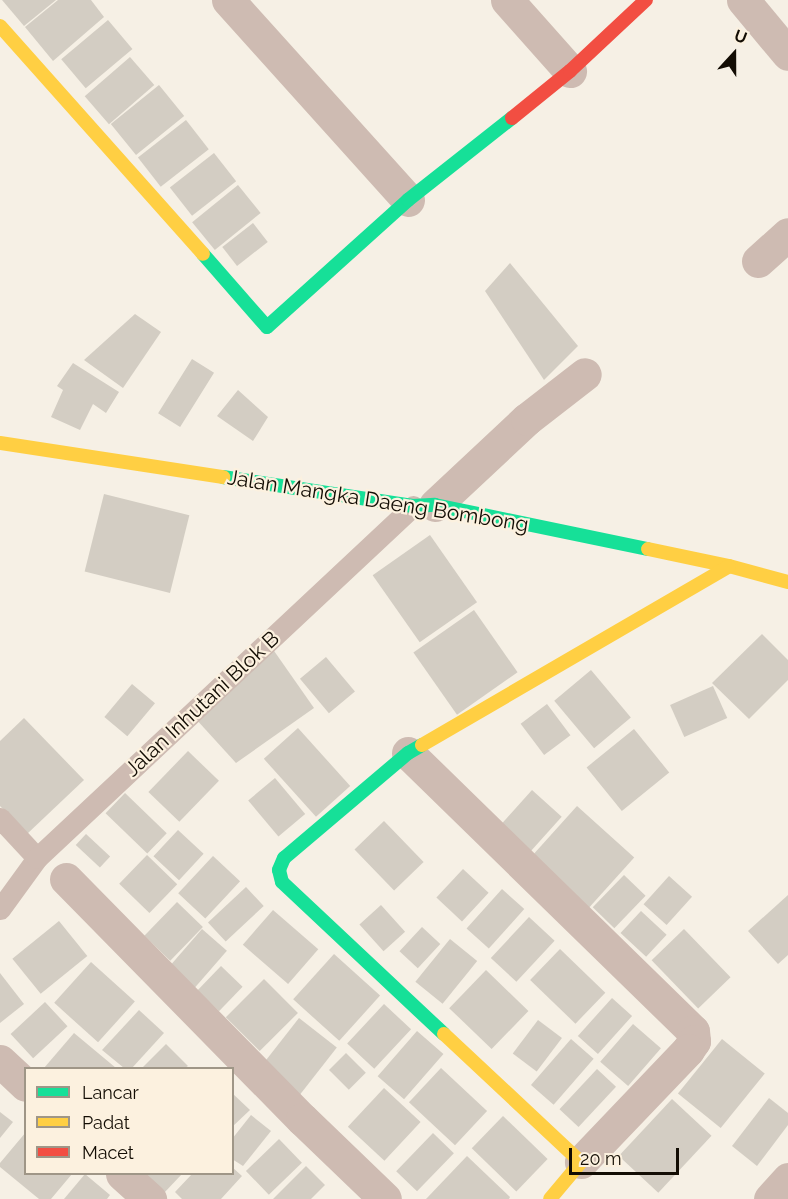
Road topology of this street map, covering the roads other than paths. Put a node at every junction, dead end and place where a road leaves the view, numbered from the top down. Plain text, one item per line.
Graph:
1 (228, 0) edge
2 (507, 0) edge
3 (646, 0) edge
4 (744, 0) edge
5 (0, 26) edge
6 (788, 54) edge
7 (570, 71) junction
8 (408, 200) junction
9 (788, 234) edge
10 (758, 261) dead end
11 (585, 374) dead end
12 (0, 443) edge
13 (424, 506) junction
14 (729, 566) junction
15 (788, 582) edge
16 (408, 753) junction
17 (0, 818) edge
18 (37, 858) junction
19 (66, 879) dead end
20 (0, 909) edge
21 (0, 1062) edge
22 (24, 1083) edge
23 (581, 1161) junction
24 (124, 1175) edge
25 (788, 1179) edge
26 (150, 1199) edge
27 (385, 1199) edge
28 (550, 1199) edge
29 (770, 1199) edge

1 - 8 street
2 - 7 street
3 - 7 street
4 - 6 street
5 - 8 street
7 - 8 street
9 - 10 street
11 - 13 street
12 - 13 street, Jalan Mangka Daeng Bombong
13 - 14 street, Jalan Mangka Daeng Bombong
13 - 18 lane, Jalan Inhutani Blok B
14 - 15 street, Jalan Mangka Daeng Bombong
14 - 16 street
16 - 23 street
16 - 23 street
17 - 18 lane
18 - 20 lane, Jalan Inhutani Blok B
19 - 27 street
21 - 22 street
23 - 28 street
24 - 26 street
25 - 29 street

